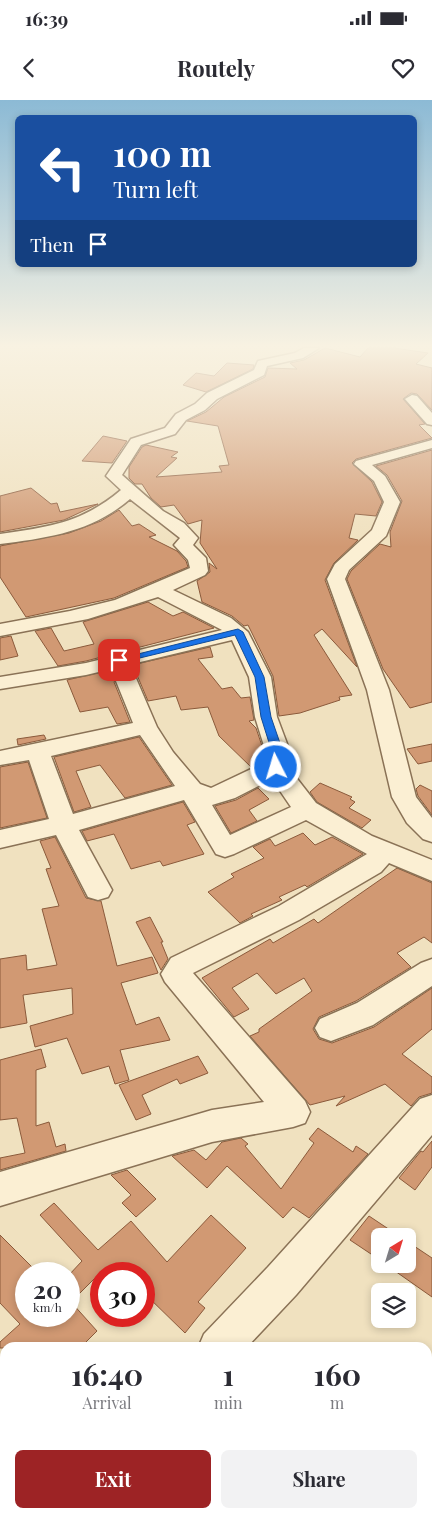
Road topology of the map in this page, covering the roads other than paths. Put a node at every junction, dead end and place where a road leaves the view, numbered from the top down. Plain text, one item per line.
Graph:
1 (186, 414) edge
2 (432, 444) edge
3 (131, 490) junction
4 (0, 539) edge
5 (159, 590) junction
6 (0, 630) edge
7 (238, 632) junction
8 (127, 681) dead end
9 (0, 683) edge
10 (146, 727) junction
11 (38, 751) junction
12 (0, 758) edge
13 (276, 767) junction
14 (191, 790) junction
15 (307, 808) junction
16 (64, 825) junction
17 (432, 833) edge
18 (0, 839) edge
19 (385, 851) junction
20 (432, 871) edge
21 (98, 890) dead end
22 (432, 971) edge
23 (331, 1028) dead end
24 (432, 1110) edge
25 (0, 1189) edge
26 (224, 1342) edge

1 - 3 street
2 - 17 street
3 - 4 street
3 - 5 street
5 - 6 street
5 - 7 street
7 - 9 street
7 - 13 street
8 - 10 street
10 - 11 street
10 - 14 street
11 - 12 street
11 - 16 street
13 - 14 street
13 - 15 street
14 - 15 street
14 - 16 street
15 - 19 street
16 - 18 street
16 - 21 street
19 - 20 street
19 - 25 street
22 - 23 street
24 - 26 street

